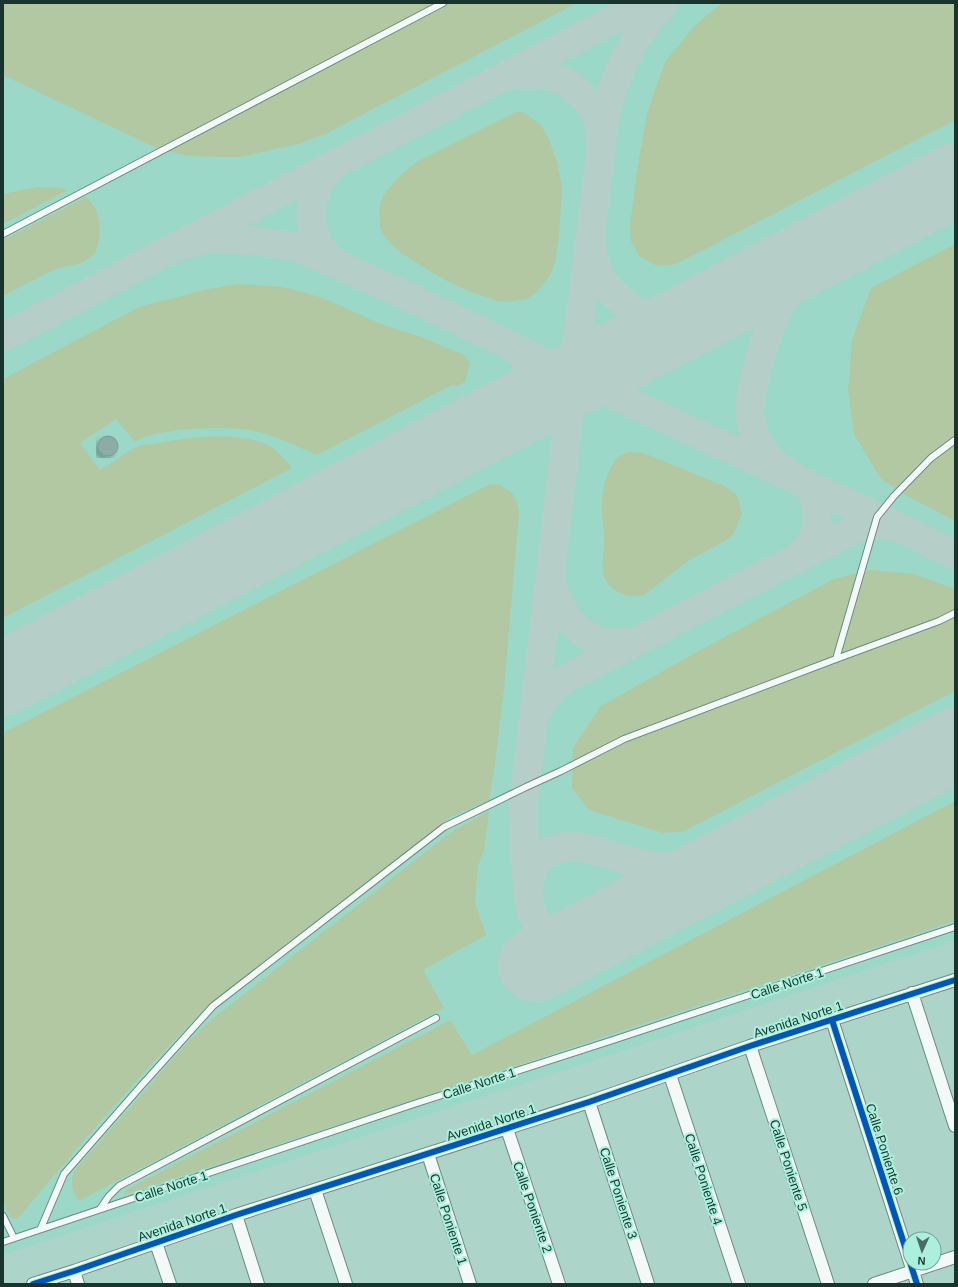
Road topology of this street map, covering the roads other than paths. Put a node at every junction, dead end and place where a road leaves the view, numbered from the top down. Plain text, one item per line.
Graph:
1 (443, 3) edge
2 (3, 234) edge
3 (955, 440) edge
4 (955, 613) edge
5 (836, 658) junction
6 (955, 928) edge
7 (955, 980) edge
8 (912, 993) junction
9 (436, 1018) dead end
10 (832, 1020) junction
11 (750, 1046) junction
12 (670, 1075) junction
13 (590, 1102) junction
14 (955, 1126) edge
15 (507, 1129) junction
16 (428, 1154) junction
17 (315, 1190) junction
18 (100, 1209) junction
19 (236, 1215) junction
20 (3, 1216) edge
21 (41, 1228) junction
22 (902, 1237) edge
23 (14, 1238) junction
24 (3, 1242) edge
25 (156, 1243) junction
26 (955, 1257) edge
27 (942, 1261) edge
28 (74, 1271) junction
29 (913, 1271) joint
30 (33, 1284) edge
31 (78, 1284) edge
32 (170, 1284) edge
33 (258, 1284) edge
34 (346, 1284) edge
35 (470, 1284) edge
36 (559, 1284) edge
37 (648, 1284) edge
38 (739, 1284) edge
39 (828, 1284) edge
40 (874, 1284) edge
41 (917, 1284) edge

1 - 2 lane
3 - 5 lane
4 - 5 lane
5 - 21 lane
6 - 18 lane, Calle Norte 1
7 - 8 street, Avenida Norte 1
8 - 10 street, Avenida Norte 1
8 - 14 street
9 - 18 lane
10 - 11 street, Avenida Norte 1
10 - 22 street, Calle Poniente 6
11 - 12 street, Avenida Norte 1
11 - 39 street, Calle Poniente 5
12 - 13 street, Avenida Norte 1
12 - 38 street, Calle Poniente 4
13 - 15 street, Avenida Norte 1
13 - 37 street, Calle Poniente 3
15 - 16 street, Avenida Norte 1
15 - 36 street, Calle Poniente 2
16 - 17 street, Avenida Norte 1
16 - 35 street, Calle Poniente 1
17 - 19 street, Avenida Norte 1
17 - 34 street
18 - 21 lane, Calle Norte 1
19 - 25 street, Avenida Norte 1
19 - 33 street
20 - 23 lane
21 - 23 lane, Calle Norte 1
23 - 24 lane, Calle Norte 1
25 - 28 street, Avenida Norte 1
25 - 32 street
26 - 27 street
28 - 30 street, Avenida Norte 1
28 - 31 street
29 - 40 street
29 - 41 street, Calle Poniente 6

